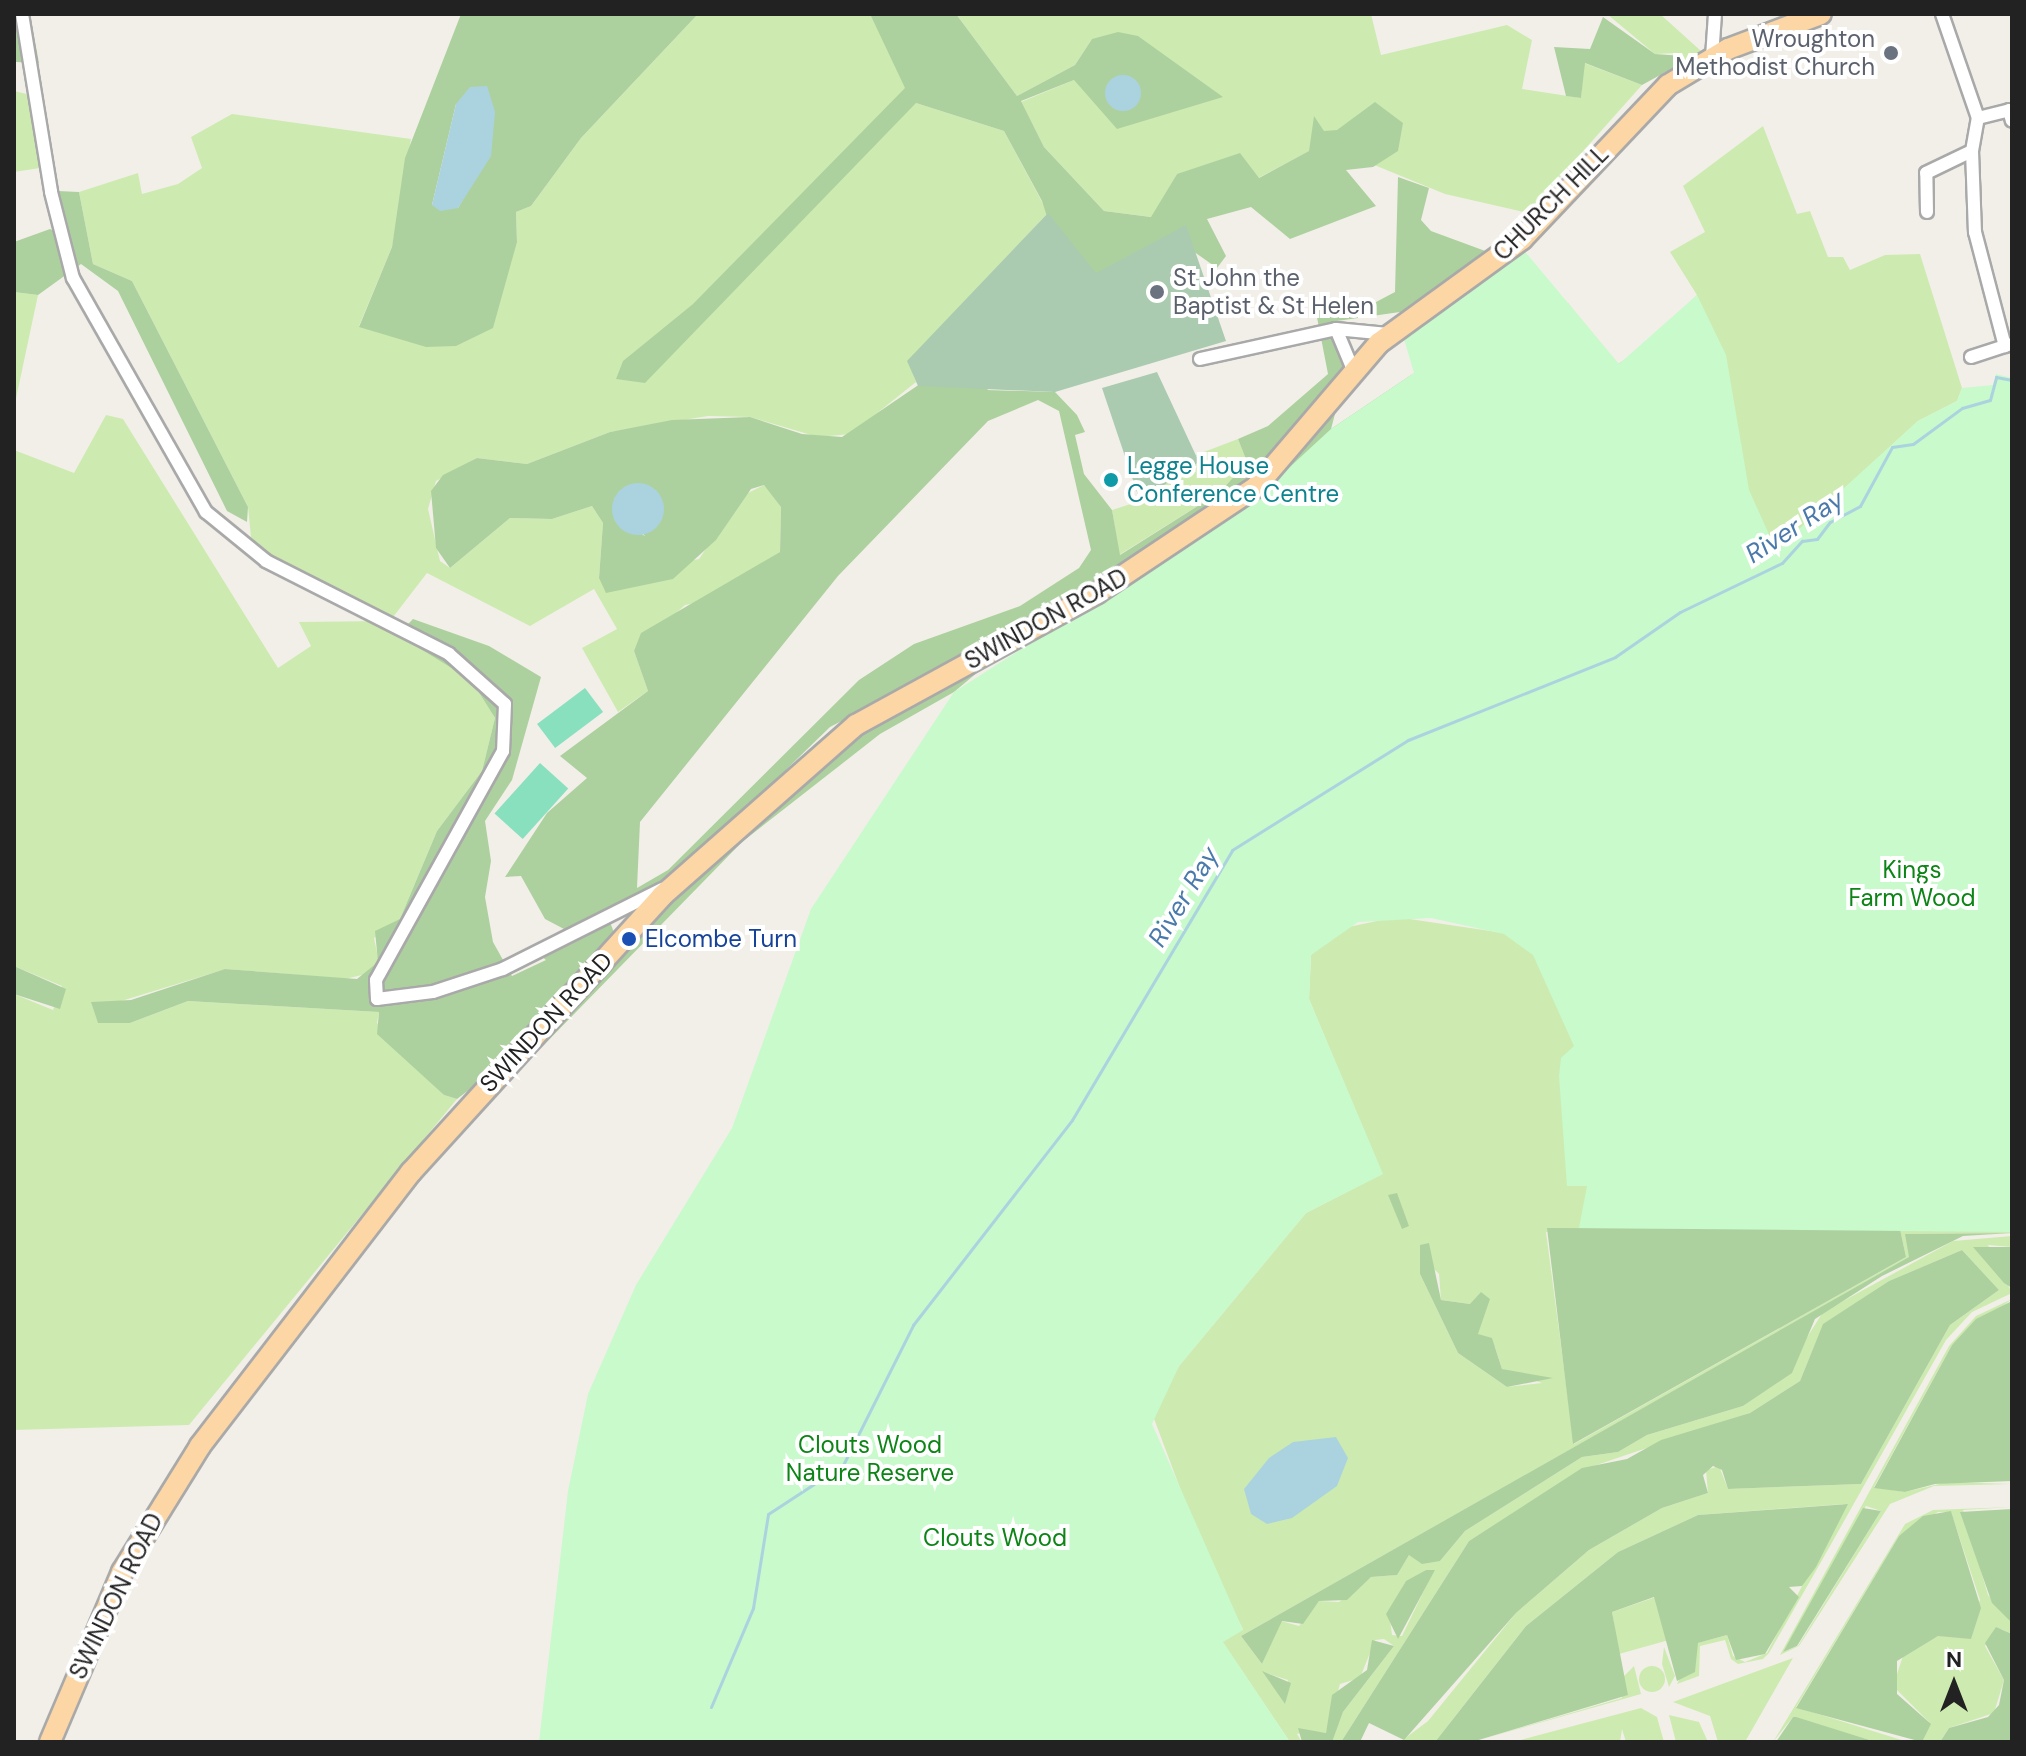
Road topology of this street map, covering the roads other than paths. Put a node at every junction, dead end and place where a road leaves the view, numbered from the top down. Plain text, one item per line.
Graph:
1 (22, 14) edge
2 (1715, 14) edge
3 (1821, 14) edge
4 (1942, 14) edge
5 (1709, 59) junction
6 (1978, 118) junction
7 (2012, 121) edge
8 (1972, 151) junction
9 (1927, 212) dead end
10 (1336, 329) junction
11 (1388, 334) junction
12 (2008, 345) edge
13 (1370, 353) joint
14 (1971, 357) dead end
15 (1200, 359) dead end
16 (1354, 372) junction
17 (678, 880) junction
18 (610, 916) junction
19 (625, 936) junction
20 (50, 1742) edge

1 - 18 street
2 - 5 street
3 - 5 main road, CHURCH HILL
4 - 6 street
5 - 11 main road, CHURCH HILL
6 - 7 street
6 - 8 street
8 - 9 street
8 - 12 street
10 - 11 street
10 - 15 street
10 - 16 street
11 - 13 main road, CHURCH HILL
12 - 14 street
13 - 16 main road, SWINDON ROAD
16 - 17 main road, SWINDON ROAD
17 - 18 street
17 - 19 main road, SWINDON ROAD
18 - 19 street
19 - 20 main road, SWINDON ROAD

